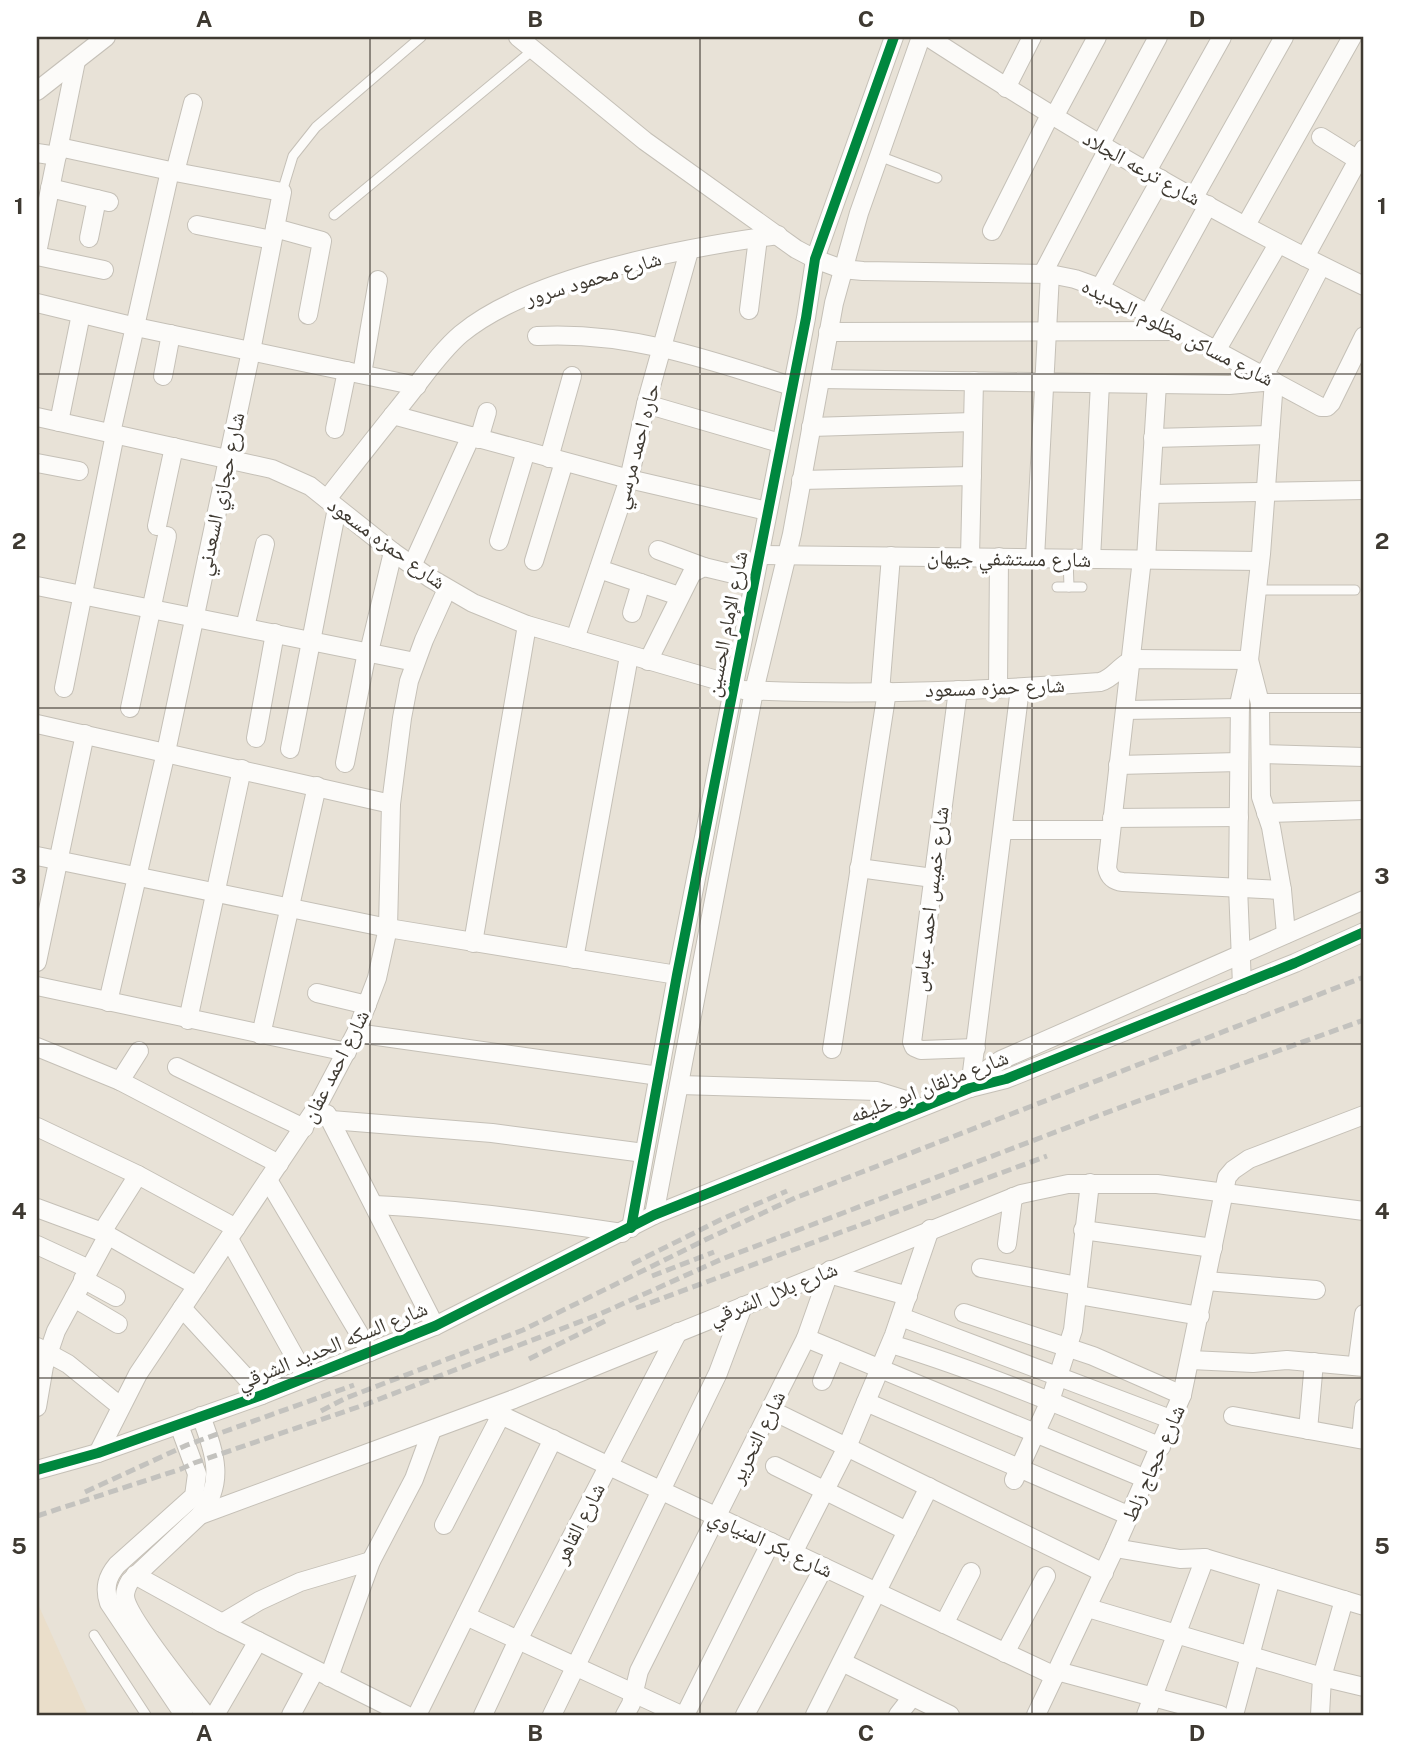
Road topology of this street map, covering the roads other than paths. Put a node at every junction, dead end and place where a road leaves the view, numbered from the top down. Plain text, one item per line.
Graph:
1 (106, 37) edge
2 (421, 37) edge
3 (518, 37) edge
4 (894, 37) edge
5 (921, 37) edge
6 (928, 37) edge
7 (1032, 37) edge
8 (1097, 37) edge
9 (1158, 37) edge
10 (1222, 37) edge
11 (1284, 37) edge
12 (1352, 37) edge
13 (533, 50) junction
14 (76, 61) junction
15 (1006, 88) junction
16 (37, 91) edge
17 (193, 103) dead end
18 (1052, 116) junction
19 (1321, 138) dead end
20 (1104, 147) junction
21 (58, 151) junction
22 (37, 153) edge
23 (1361, 155) edge
24 (879, 156) junction
25 (173, 171) junction
26 (1154, 175) junction
27 (937, 178) dead end
28 (282, 191) junction
29 (45, 197) edge
30 (1201, 201) junction
31 (197, 225) dead end
32 (1246, 225) junction
33 (327, 228) junction
34 (992, 231) dead end
35 (274, 234) junction
36 (778, 235) junction
37 (89, 238) dead end
38 (758, 238) junction
39 (1278, 244) junction
40 (689, 251) junction
41 (37, 253) edge
42 (1304, 257) junction
43 (815, 259) junction
44 (1321, 266) junction
45 (842, 269) junction
46 (104, 270) dead end
47 (1046, 274) junction
48 (378, 280) dead end
49 (1364, 286) edge
50 (1100, 288) junction
51 (37, 303) edge
52 (749, 310) dead end
53 (81, 314) junction
54 (1147, 314) junction
55 (308, 315) dead end
56 (136, 327) junction
57 (828, 331) junction
58 (1047, 331) junction
59 (1176, 331) junction
60 (172, 334) junction
61 (537, 336) dead end
62 (1364, 336) edge
63 (663, 347) junction
64 (251, 351) junction
65 (1216, 351) junction
66 (354, 373) junction
67 (163, 376) dead end
68 (572, 376) dead end
69 (820, 379) junction
70 (1269, 379) junction
71 (974, 382) junction
72 (1044, 382) junction
73 (1100, 383) junction
74 (1157, 384) junction
75 (417, 386) junction
76 (791, 386) junction
77 (646, 404) junction
78 (487, 412) dead end
79 (393, 415) junction
80 (37, 417) edge
81 (59, 422) junction
82 (974, 422) junction
83 (811, 427) junction
84 (335, 429) dead end
85 (113, 434) junction
86 (1270, 435) junction
87 (475, 438) junction
88 (1153, 438) junction
89 (780, 443) junction
90 (174, 447) junction
91 (526, 451) junction
92 (228, 459) junction
93 (557, 460) junction
94 (37, 463) edge
95 (79, 471) dead end
96 (972, 476) junction
97 (629, 480) junction
98 (801, 480) junction
99 (1364, 490) edge
100 (1265, 493) junction
101 (1150, 494) junction
102 (332, 504) junction
103 (767, 511) junction
104 (499, 541) dead end
105 (265, 544) dead end
106 (658, 550) dead end
107 (393, 552) junction
108 (759, 555) junction
109 (788, 555) junction
110 (891, 556) junction
111 (970, 557) junction
112 (999, 557) junction
113 (1035, 558) junction
114 (1068, 558) junction
115 (1091, 559) junction
116 (1144, 559) junction
117 (534, 561) dead end
118 (1260, 561) junction
119 (412, 565) junction
120 (704, 567) junction
121 (599, 569) junction
122 (754, 579) junction
123 (641, 583) junction
124 (37, 586) edge
125 (1056, 587) dead end
126 (1069, 587) junction
127 (1082, 587) dead end
128 (447, 589) junction
129 (1257, 590) junction
130 (1355, 590) dead end
131 (82, 595) junction
132 (679, 596) junction
133 (152, 609) junction
134 (632, 612) dead end
135 (194, 617) junction
136 (527, 625) junction
137 (245, 627) junction
138 (275, 633) junction
139 (575, 639) junction
140 (311, 640) junction
141 (368, 652) junction
142 (629, 656) junction
143 (1130, 660) junction
144 (1249, 660) junction
145 (648, 661) junction
146 (415, 662) junction
147 (734, 687) junction
148 (64, 688) dead end
149 (998, 688) junction
150 (1020, 688) junction
151 (958, 690) junction
152 (754, 691) junction
153 (883, 692) junction
154 (1259, 703) junction
155 (1364, 703) edge
156 (130, 708) dead end
157 (1240, 708) junction
158 (1125, 710) junction
159 (37, 724) edge
160 (85, 734) junction
161 (256, 737) dead end
162 (290, 749) dead end
163 (166, 752) junction
164 (1261, 754) junction
165 (1364, 757) edge
166 (1240, 762) junction
167 (345, 763) dead end
168 (1118, 765) junction
169 (242, 769) junction
170 (317, 786) junction
171 (391, 804) junction
172 (1364, 810) edge
173 (1268, 820) junction
174 (1239, 822) junction
175 (1112, 824) junction
176 (1003, 830) junction
177 (37, 856) edge
178 (58, 860) junction
179 (859, 868) junction
180 (135, 876) junction
181 (933, 878) junction
182 (1238, 887) junction
183 (1282, 890) junction
184 (215, 893) junction
185 (1364, 900) edge
186 (290, 908) junction
187 (388, 928) junction
188 (1364, 932) edge
189 (1286, 934) junction
190 (473, 943) junction
191 (1242, 953) junction
192 (574, 959) junction
193 (37, 962) edge
194 (677, 975) junction
195 (1242, 985) junction
196 (37, 986) edge
197 (317, 993) dead end
198 (108, 1002) junction
199 (367, 1004) junction
200 (188, 1020) junction
201 (356, 1033) junction
202 (261, 1035) junction
203 (37, 1047) edge
204 (975, 1048) junction
205 (832, 1049) dead end
206 (139, 1051) dead end
207 (347, 1052) junction
208 (177, 1067) dead end
209 (659, 1076) junction
210 (120, 1082) junction
211 (680, 1084) junction
212 (970, 1088) junction
213 (318, 1105) junction
214 (919, 1108) junction
215 (1364, 1115) edge
216 (331, 1120) junction
217 (37, 1127) edge
218 (304, 1128) junction
219 (644, 1153) junction
220 (279, 1164) junction
221 (138, 1175) junction
222 (268, 1180) junction
223 (1090, 1184) junction
224 (1223, 1195) junction
225 (1013, 1197) junction
226 (374, 1205) junction
227 (37, 1208) edge
228 (1364, 1211) edge
229 (654, 1215) junction
230 (930, 1229) junction
231 (1083, 1230) junction
232 (626, 1231) junction
233 (105, 1233) junction
234 (232, 1234) junction
235 (1007, 1244) dead end
236 (37, 1245) edge
237 (1213, 1248) junction
238 (981, 1268) dead end
239 (830, 1272) junction
240 (86, 1274) junction
241 (1206, 1281) junction
242 (197, 1286) junction
243 (1078, 1290) junction
244 (1316, 1290) dead end
245 (908, 1296) junction
246 (116, 1297) dead end
247 (74, 1298) junction
248 (743, 1306) junction
249 (182, 1308) junction
250 (964, 1313) dead end
251 (1364, 1314) edge
252 (1200, 1316) junction
253 (901, 1317) junction
254 (118, 1324) dead end
255 (435, 1326) junction
256 (678, 1332) junction
257 (806, 1338) junction
258 (891, 1344) junction
259 (1068, 1348) junction
260 (42, 1349) edge
261 (835, 1350) junction
262 (370, 1352) junction
263 (1191, 1360) junction
264 (1314, 1362) junction
265 (1361, 1366) edge
266 (880, 1368) junction
267 (1059, 1376) junction
268 (306, 1377) junction
269 (822, 1381) dead end
270 (262, 1395) junction
271 (1182, 1395) junction
272 (1050, 1401) junction
273 (866, 1402) junction
274 (120, 1406) junction
275 (37, 1407) edge
276 (1364, 1408) edge
277 (771, 1410) junction
278 (494, 1412) junction
279 (201, 1416) junction
280 (1233, 1416) dead end
281 (1173, 1420) junction
282 (179, 1425) junction
283 (432, 1430) junction
284 (1308, 1430) junction
285 (1036, 1434) junction
286 (553, 1439) junction
287 (1362, 1440) edge
288 (847, 1447) junction
289 (1161, 1447) junction
290 (98, 1453) junction
291 (609, 1465) junction
292 (775, 1466) dead end
293 (39, 1468) edge
294 (1017, 1474) junction
295 (1146, 1479) junction
296 (929, 1487) junction
297 (661, 1490) junction
298 (825, 1491) junction
299 (200, 1515) junction
300 (1130, 1516) junction
301 (718, 1517) junction
302 (444, 1525) dead end
303 (906, 1531) junction
304 (771, 1542) junction
305 (1115, 1548) junction
306 (793, 1553) junction
307 (1206, 1558) junction
308 (371, 1561) junction
309 (824, 1567) junction
310 (971, 1572) dead end
311 (1104, 1573) junction
312 (135, 1575) junction
313 (1046, 1576) dead end
314 (1271, 1578) junction
315 (876, 1592) junction
316 (1344, 1601) junction
317 (1364, 1606) edge
318 (1088, 1608) junction
319 (466, 1616) junction
320 (222, 1623) junction
321 (944, 1624) junction
322 (1176, 1634) junction
323 (94, 1635) dead end
324 (518, 1640) junction
325 (258, 1641) junction
326 (1005, 1653) junction
327 (1250, 1656) junction
328 (842, 1662) junction
329 (575, 1666) junction
330 (322, 1673) junction
331 (1056, 1674) junction
332 (1322, 1677) junction
333 (1364, 1687) edge
334 (633, 1693) junction
335 (912, 1697) junction
336 (1152, 1698) junction
337 (375, 1708) edge
338 (1041, 1714) edge
339 (146, 1715) edge
340 (184, 1715) edge
341 (206, 1715) edge
342 (215, 1715) edge
343 (291, 1715) edge
344 (406, 1715) edge
345 (417, 1715) edge
346 (483, 1715) edge
347 (552, 1715) edge
348 (625, 1715) edge
349 (683, 1715) edge
350 (745, 1715) edge
351 (815, 1715) edge
352 (898, 1715) edge
353 (950, 1715) edge
354 (1146, 1715) edge
355 (1220, 1715) edge
356 (1234, 1715) edge
357 (1320, 1715) edge

1 - 14 street
2 - 28 lane, شارع حجازي السعدني
3 - 13 street, شارع مساكن مظلوم الجديده
4 - 43 street, شارع الإمام الحسين
5 - 24 street, شارع الإمام الحسين
6 - 15 street, شارع ترعه الجلاد
7 - 15 street
8 - 18 street
9 - 20 street
10 - 26 street
11 - 30 street
12 - 32 street
13 - 33 lane
13 - 36 street, شارع مساكن مظلوم الجديده
14 - 16 street
14 - 21 street
15 - 18 street, شارع ترعه الجلاد
17 - 25 street
18 - 20 street, شارع ترعه الجلاد
18 - 34 street
19 - 23 street
20 - 26 street, شارع ترعه الجلاد
20 - 47 street
21 - 22 street
21 - 25 street
21 - 29 street
23 - 42 street
24 - 27 lane
24 - 45 street, شارع الإمام الحسين
25 - 28 street
25 - 56 street
26 - 30 street, شارع ترعه الجلاد
26 - 50 street
28 - 35 street, شارع حجازي السعدني
29 - 37 street
29 - 41 street
30 - 32 street, شارع ترعه الجلاد
30 - 54 street
31 - 35 street
32 - 39 street, شارع ترعه الجلاد
33 - 35 street
33 - 55 street
35 - 64 street, شارع حجازي السعدني
36 - 38 street, شارع محمود سرور
36 - 43 street, شارع مساكن مظلوم الجديده
38 - 40 street, شارع محمود سرور
38 - 52 street
39 - 42 street, شارع ترعه الجلاد
39 - 65 street
40 - 63 street, حاره احمد مرسي
40 - 75 street, شارع محمود سرور
41 - 46 street
42 - 44 street, شارع ترعه الجلاد
43 - 45 street, شارع مساكن مظلوم الجديده
43 - 76 street, شارع الإمام الحسين
44 - 49 street, شارع ترعه الجلاد
44 - 70 street
45 - 47 street, شارع مساكن مظلوم الجديده
45 - 57 street, شارع الإمام الحسين
47 - 50 street, شارع مساكن مظلوم الجديده
47 - 58 street
48 - 66 street
50 - 54 street, شارع مساكن مظلوم الجديده
51 - 53 street
53 - 56 street
53 - 81 street
54 - 59 street, شارع مساكن مظلوم الجديده
56 - 60 street
56 - 85 street
57 - 58 street
57 - 69 street, شارع الإمام الحسين
58 - 59 street
58 - 72 street
59 - 65 street, شارع مساكن مظلوم الجديده
60 - 64 street
60 - 67 street
61 - 63 street
62 - 70 street, شارع مساكن مظلوم الجديده
63 - 76 street
63 - 77 street, حاره احمد مرسي
64 - 66 street
64 - 92 street, شارع حجازي السعدني
65 - 70 street, شارع مساكن مظلوم الجديده
66 - 75 street
66 - 84 street
68 - 93 street
69 - 71 street
69 - 83 street, شارع الإمام الحسين
70 - 74 street
70 - 86 street
71 - 72 street
71 - 82 street
72 - 73 street
72 - 113 street
73 - 74 street
73 - 115 street
74 - 88 street
75 - 79 street, شارع محمود سرور
76 - 89 street, شارع الإمام الحسين
77 - 89 street
77 - 97 street, حاره احمد مرسي
78 - 87 street
79 - 87 street
79 - 102 street, شارع محمود سرور
80 - 81 street, شارع حمزه مسعود
81 - 85 street, شارع حمزه مسعود
82 - 83 street
82 - 96 street
83 - 98 street, شارع الإمام الحسين
85 - 90 street, شارع حمزه مسعود
85 - 131 street
86 - 88 street
86 - 100 street
87 - 91 street
87 - 119 street
88 - 101 street
89 - 103 street, شارع الإمام الحسين
90 - 92 street, شارع حمزه مسعود
90 - 133 street
91 - 93 street
91 - 104 street
92 - 102 street, شارع حمزه مسعود
92 - 135 street, شارع حجازي السعدني
93 - 97 street
93 - 117 street
94 - 95 street
96 - 98 street
96 - 111 street
97 - 103 street
97 - 121 street, حاره احمد مرسي
98 - 109 street, شارع الإمام الحسين
99 - 100 street
100 - 101 street
100 - 118 street
101 - 116 street
102 - 107 street, شارع حمزه مسعود
102 - 140 street
103 - 108 street, شارع الإمام الحسين
105 - 137 street
106 - 120 street
107 - 119 street, شارع حمزه مسعود
107 - 141 street
108 - 109 street, شارع مستشفي جيهان
108 - 122 street, شارع الإمام الحسين
109 - 110 street, شارع مستشفي جيهان
109 - 152 street, شارع الإمام الحسين
110 - 111 street, شارع مستشفي جيهان
110 - 153 street
111 - 112 street, شارع مستشفي جيهان
112 - 113 street, شارع مستشفي جيهان
112 - 149 street
113 - 114 street, شارع مستشفي جيهان
114 - 115 street, شارع مستشفي جيهان
114 - 126 lane
115 - 116 street, شارع مستشفي جيهان
116 - 118 street, شارع مستشفي جيهان
116 - 143 street
118 - 129 street
119 - 128 street, شارع حمزه مسعود
120 - 122 street
120 - 132 street
121 - 123 street
121 - 139 street, حاره احمد مرسي
122 - 147 street, شارع الإمام الحسين
123 - 132 street
123 - 134 street
124 - 131 street
125 - 126 lane
126 - 127 lane
128 - 136 street, شارع حمزه مسعود
128 - 146 street, شارع احمد عفان
129 - 130 lane
129 - 144 street
131 - 133 street
131 - 148 street
132 - 145 street
133 - 135 street
133 - 156 street
135 - 137 street
135 - 163 street, شارع حجازي السعدني
136 - 139 street, شارع حمزه مسعود
136 - 190 street
137 - 138 street
138 - 140 street
138 - 161 street
139 - 142 street, شارع حمزه مسعود
140 - 141 street
140 - 162 street
141 - 146 street
141 - 167 street
142 - 145 street, شارع حمزه مسعود
142 - 192 street
143 - 144 street
143 - 150 street, شارع حمزه مسعود
143 - 158 street
144 - 154 street
144 - 157 street
145 - 147 street, شارع حمزه مسعود
146 - 171 street, شارع احمد عفان
147 - 152 street, شارع حمزه مسعود
147 - 194 street, شارع الإمام الحسين
149 - 150 street, شارع حمزه مسعود
149 - 151 street, شارع حمزه مسعود
150 - 176 street
151 - 153 street, شارع حمزه مسعود
151 - 181 street, شارع خميس احمد عباس
152 - 153 street, شارع حمزه مسعود
152 - 211 street, شارع الإمام الحسين
153 - 179 street
154 - 155 street
154 - 164 street
157 - 158 street
157 - 166 street
158 - 168 street
159 - 160 street
160 - 163 street
160 - 178 street
163 - 169 street
163 - 180 street, شارع حجازي السعدني
164 - 165 street
164 - 173 street
166 - 168 street
166 - 174 street
168 - 175 street
169 - 170 street
169 - 184 street
170 - 171 street
170 - 186 street
171 - 187 street, شارع احمد عفان
172 - 173 street
173 - 174 street
173 - 183 street
174 - 175 street
174 - 182 street
175 - 176 street
175 - 182 street
176 - 204 street
177 - 178 street
178 - 180 street
178 - 193 street
179 - 181 street
179 - 205 street
180 - 184 street
180 - 198 street, شارع حجازي السعدني
181 - 204 street, شارع خميس احمد عباس
182 - 183 street
182 - 191 street
183 - 189 street
184 - 186 street
184 - 200 street
185 - 189 street, شارع مزلقان ابو خليفه
186 - 187 street
186 - 202 street
187 - 190 street
187 - 199 street, شارع احمد عفان
188 - 195 street, شارع مزلقان ابو خليفه
189 - 191 street, شارع مزلقان ابو خليفه
190 - 192 street
191 - 195 street
191 - 212 street, شارع مزلقان ابو خليفه
192 - 194 street
194 - 209 street, شارع الإمام الحسين
195 - 212 street, شارع مزلقان ابو خليفه
196 - 198 street
197 - 199 street
198 - 200 street
199 - 201 street, شارع احمد عفان
200 - 202 street
201 - 207 street, شارع احمد عفان
201 - 209 street
202 - 207 street
203 - 210 street
204 - 212 street
206 - 210 street
207 - 213 street, شارع احمد عفان
208 - 218 street
209 - 219 street, شارع الإمام الحسين
210 - 220 street
211 - 214 street
211 - 229 street, شارع الإمام الحسين
212 - 214 street, شارع مزلقان ابو خليفه
213 - 216 street
213 - 218 street, شارع احمد عفان
214 - 229 street, شارع مزلقان ابو خليفه
215 - 224 street, شارع حجاج زلط
216 - 219 street
216 - 226 street
217 - 221 street
218 - 220 street, شارع احمد عفان
219 - 232 street, شارع الإمام الحسين
220 - 222 street, شارع احمد عفان
221 - 233 street
221 - 234 street
222 - 234 street, شارع احمد عفان
222 - 262 street
223 - 224 street, شارع بلال الشرقي
223 - 225 street, شارع بلال الشرقي
223 - 231 street
224 - 228 street, شارع بلال الشرقي
224 - 237 street, شارع حجاج زلط
225 - 230 street, شارع بلال الشرقي
225 - 235 street
226 - 232 street
226 - 255 street
227 - 233 street
229 - 232 street, شارع مزلقان ابو خليفه
230 - 239 street, شارع بلال الشرقي
230 - 245 street
231 - 237 street
231 - 243 street
232 - 255 street, شارع السكه الحديد الشرقي
233 - 240 street
233 - 242 street
234 - 242 street, شارع احمد عفان
234 - 268 street
236 - 240 street
237 - 241 street, شارع حجاج زلط
238 - 243 street
239 - 245 street
239 - 248 street, شارع بلال الشرقي
239 - 257 street, شارع التحرير
240 - 246 street
240 - 247 street
241 - 244 street
241 - 252 street, شارع حجاج زلط
242 - 249 street, شارع احمد عفان
243 - 252 street
243 - 259 street
245 - 253 street
247 - 254 street
247 - 260 street
248 - 256 street, شارع بلال الشرقي
248 - 297 street
249 - 270 street
249 - 274 street, شارع احمد عفان
250 - 259 street
251 - 265 street
252 - 263 street, شارع حجاج زلط
253 - 258 street
253 - 267 street
255 - 262 street, شارع السكه الحديد الشرقي
256 - 278 street, شارع بلال الشرقي
256 - 291 street, شارع القاهر
257 - 261 street
257 - 277 street, شارع التحرير
258 - 266 street
258 - 272 street
259 - 267 street
259 - 271 street
260 - 274 street
260 - 275 street
261 - 266 street
261 - 269 street
262 - 268 street, شارع السكه الحديد الشرقي
263 - 264 street
263 - 271 street, شارع حجاج زلط
264 - 265 street
264 - 284 street
266 - 273 street
266 - 285 street
267 - 272 street
267 - 281 street
268 - 270 street, شارع السكه الحديد الشرقي
270 - 279 street, شارع السكه الحديد الشرقي
271 - 281 street, شارع حجاج زلط
272 - 285 street
272 - 289 street
273 - 288 street
273 - 294 street
274 - 290 street, شارع احمد عفان
276 - 287 street
277 - 288 street
277 - 301 street, شارع التحرير
278 - 283 street, شارع بلال الشرقي
278 - 286 street, شارع بكر المنياوي
278 - 302 street
279 - 282 street, شارع السكه الحديد الشرقي
279 - 299 street
280 - 284 street
281 - 289 street, شارع حجاج زلط
282 - 290 street, شارع السكه الحديد الشرقي
282 - 340 street
283 - 299 street, شارع بلال الشرقي
283 - 308 street
284 - 287 street
285 - 294 street
285 - 295 street
286 - 291 street, شارع بكر المنياوي
286 - 319 street
288 - 296 street
288 - 298 street
289 - 295 street, شارع حجاج زلط
290 - 293 street, شارع السكه الحديد الشرقي
291 - 297 street, شارع بكر المنياوي
291 - 324 street, شارع القاهر
292 - 298 street
294 - 300 street
295 - 300 street, شارع حجاج زلط
296 - 303 street
296 - 311 street
297 - 301 street, شارع بكر المنياوي
297 - 329 street
298 - 303 street
298 - 306 street
299 - 312 street
300 - 305 street, شارع حجاج زلط
301 - 304 street, شارع بكر المنياوي
301 - 334 street, شارع التحرير
303 - 315 street
304 - 306 street, شارع بكر المنياوي
304 - 349 street
305 - 307 street
305 - 311 street, شارع حجاج زلط
306 - 309 street, شارع بكر المنياوي
307 - 314 street
307 - 322 street
308 - 320 street
308 - 330 street
309 - 315 street, شارع بكر المنياوي
309 - 350 street
310 - 321 street
311 - 318 street, شارع حجاج زلط
312 - 320 street
312 - 341 street
313 - 326 street
314 - 316 street
314 - 327 street
315 - 321 street, شارع بكر المنياوي
315 - 328 street
316 - 317 street
316 - 332 street
318 - 322 street
318 - 331 street, شارع حجاج زلط
319 - 324 street
319 - 345 street
320 - 325 street
321 - 326 street, شارع بكر المنياوي
322 - 327 street
322 - 336 street
323 - 339 lane
324 - 329 street
324 - 346 street, شارع القاهر
325 - 330 street
325 - 342 street
326 - 331 street, شارع بكر المنياوي
327 - 332 street
327 - 356 street
328 - 335 street
328 - 351 street
329 - 334 street
329 - 347 street
330 - 337 street
330 - 343 street
331 - 336 street, شارع بكر المنياوي
331 - 338 street, شارع حجاج زلط
332 - 333 street
332 - 357 street
334 - 348 street, شارع التحرير
334 - 349 street
335 - 352 street
335 - 353 street
336 - 354 street
336 - 355 street, شارع بكر المنياوي
337 - 344 street

